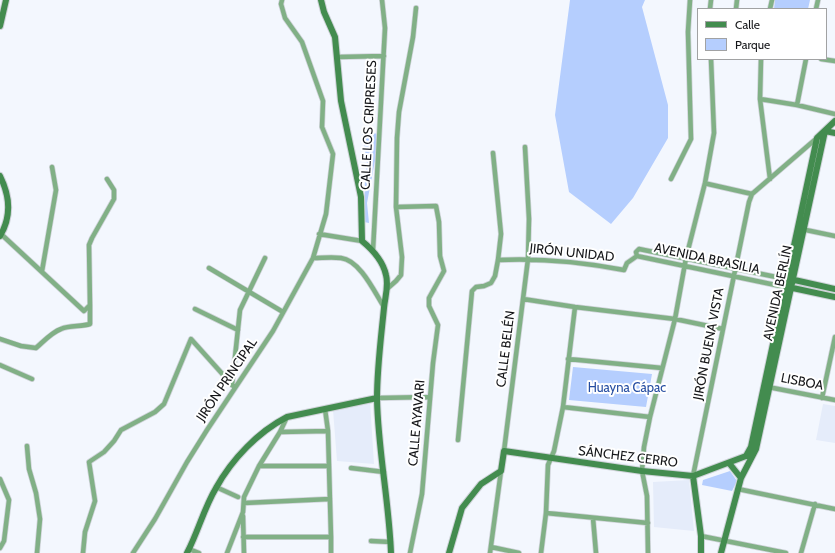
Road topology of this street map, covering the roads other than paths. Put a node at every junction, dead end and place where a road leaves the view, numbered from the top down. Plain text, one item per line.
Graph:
1 (6, 0) edge
2 (282, 0) edge
3 (321, 0) edge
4 (382, 0) edge
5 (690, 0) edge
6 (416, 8) dead end
7 (0, 26) edge
8 (384, 56) junction
9 (338, 57) junction
10 (711, 60) edge
11 (761, 60) edge
12 (806, 60) edge
13 (760, 99) junction
14 (797, 105) junction
15 (835, 114) edge
16 (835, 121) edge
17 (825, 131) junction
18 (835, 133) edge
19 (817, 138) junction
20 (525, 147) dead end
21 (493, 153) dead end
22 (52, 167) dead end
23 (0, 176) edge
24 (107, 179) dead end
25 (671, 179) dead end
26 (770, 179) junction
27 (708, 184) dead end
28 (752, 194) junction
29 (396, 207) junction
30 (800, 229) junction
31 (319, 234) junction
32 (1, 235) edge
33 (835, 236) edge
34 (362, 241) junction
35 (373, 250) junction
36 (637, 256) junction
37 (265, 258) dead end
38 (312, 258) junction
39 (686, 258) junction
40 (528, 259) junction
41 (498, 260) junction
42 (684, 266) junction
43 (209, 268) dead end
44 (735, 268) junction
45 (42, 271) junction
46 (734, 276) junction
47 (789, 279) junction
48 (788, 287) junction
49 (388, 288) junction
50 (835, 289) edge
51 (249, 292) junction
52 (835, 297) edge
53 (523, 299) junction
54 (90, 305) junction
55 (384, 307) junction
56 (575, 307) junction
57 (195, 308) dead end
58 (283, 312) junction
59 (675, 319) junction
60 (723, 329) junction
61 (238, 330) junction
62 (835, 337) edge
63 (0, 339) edge
64 (834, 350) edge
65 (568, 359) junction
66 (0, 366) edge
67 (662, 368) junction
68 (32, 379) dead end
69 (234, 387) junction
70 (767, 387) junction
71 (430, 397) junction
72 (377, 398) junction
73 (822, 398) junction
74 (835, 400) edge
75 (563, 407) junction
76 (325, 409) junction
77 (287, 417) junction
78 (650, 417) junction
79 (328, 431) junction
80 (280, 432) junction
81 (458, 440) dead end
82 (27, 446) dead end
83 (504, 451) junction
84 (749, 457) junction
85 (551, 458) junction
86 (730, 463) junction
87 (259, 466) junction
88 (328, 466) junction
89 (351, 468) dead end
90 (501, 470) junction
91 (642, 471) junction
92 (384, 472) junction
93 (694, 476) junction
94 (741, 478) junction
95 (0, 479) edge
96 (216, 487) junction
97 (738, 489) junction
98 (238, 497) dead end
99 (330, 499) junction
100 (244, 503) junction
101 (815, 504) junction
102 (835, 509) edge
103 (243, 512) junction
104 (546, 513) junction
105 (593, 518) junction
106 (648, 523) junction
107 (701, 536) junction
108 (243, 537) junction
109 (331, 537) junction
110 (371, 541) dead end
111 (725, 541) junction
112 (391, 542) junction
113 (491, 547) junction
114 (0, 548) edge
115 (188, 551) edge
116 (37, 553) edge
117 (82, 553) edge
118 (133, 553) edge
119 (199, 553) edge
120 (227, 553) edge
121 (244, 553) edge
122 (331, 553) edge
123 (391, 553) edge
124 (410, 553) edge
125 (449, 553) edge
126 (490, 553) edge
127 (519, 553) edge
128 (541, 553) edge
129 (596, 553) edge
130 (648, 553) edge
131 (701, 553) edge
132 (721, 553) edge
133 (786, 553) edge
134 (801, 553) edge

1 - 7 street
2 - 31 street, JIRÓN PRINCIPAL
3 - 9 street
4 - 8 street, CALLE LOS CRIPRESES
5 - 25 street
6 - 29 street
8 - 9 street
8 - 35 street, CALLE LOS CRIPRESES
9 - 34 street
10 - 39 street
11 - 13 street
12 - 14 street
13 - 14 street
13 - 26 street
14 - 15 street
16 - 17 street
17 - 18 street
17 - 19 street
17 - 30 street, AVENIDA BERLÍN
19 - 26 street
19 - 30 street, AVENIDA BERLÍN
20 - 40 street, CALLE BELÉN
21 - 41 street
22 - 45 street
23 - 32 street
24 - 54 street
26 - 28 street
27 - 28 street
28 - 44 street, JIRÓN BUENA VISTA
29 - 49 street
29 - 71 street, CALLE AYAVARI
30 - 33 street
30 - 47 street, AVENIDA BERLÍN
31 - 34 street
31 - 38 street, JIRÓN PRINCIPAL
32 - 45 street
34 - 35 street
35 - 49 street
36 - 39 street, AVENIDA BRASILIA
36 - 40 street, JIRÓN UNIDAD
36 - 42 street, AVENIDA BRASILIA
37 - 51 street
38 - 55 street
38 - 58 street, JIRÓN PRINCIPAL
39 - 42 street
39 - 44 street, AVENIDA BRASILIA
40 - 41 street, JIRÓN UNIDAD
40 - 53 street, CALLE BELÉN
41 - 81 street
42 - 46 street, AVENIDA BRASILIA
42 - 59 street
43 - 51 street
44 - 46 street, JIRÓN BUENA VISTA
44 - 47 street, AVENIDA BRASILIA
45 - 54 street
46 - 48 street, AVENIDA BRASILIA
46 - 60 street, JIRÓN BUENA VISTA
47 - 48 street, AVENIDA BERLÍN
47 - 50 street, AVENIDA BRASILIA
48 - 52 street, AVENIDA BRASILIA
48 - 70 street, AVENIDA BERLÍN
49 - 55 street
51 - 58 street
51 - 61 street
53 - 56 street
53 - 83 street, CALLE BELÉN
54 - 63 street
55 - 72 street
56 - 59 street
56 - 65 street
57 - 61 street
58 - 69 street, JIRÓN PRINCIPAL
59 - 60 street
59 - 67 street
60 - 93 street, JIRÓN BUENA VISTA
61 - 69 street
62 - 64 street
64 - 73 street
65 - 67 street
65 - 75 street
66 - 68 street
67 - 78 street
69 - 117 street
69 - 118 street, JIRÓN PRINCIPAL
70 - 73 street, LISBOA
70 - 84 street, AVENIDA BERLÍN
71 - 72 street
71 - 124 street, CALLE AYAVARI
72 - 76 street
72 - 92 street
73 - 74 street, LISBOA
75 - 78 street
75 - 85 street
76 - 77 street
76 - 79 street
77 - 80 street
77 - 96 street
78 - 91 street
79 - 80 street
79 - 88 street
80 - 87 street
82 - 116 street
83 - 85 street, SÁNCHEZ CERRO
83 - 90 street, CALLE BELÉN
84 - 86 street, SÁNCHEZ CERRO
84 - 94 street, AVENIDA BERLÍN
85 - 91 street, SÁNCHEZ CERRO
85 - 104 street
86 - 93 street, SÁNCHEZ CERRO
86 - 94 street
87 - 88 street
87 - 100 street
88 - 99 street
89 - 92 street
90 - 113 street, CALLE BELÉN
90 - 125 street
91 - 93 street, SÁNCHEZ CERRO
91 - 106 street
92 - 112 street
93 - 107 street
94 - 97 street, AVENIDA BERLÍN
95 - 114 street
96 - 98 street
96 - 115 street
97 - 101 street
97 - 111 street, AVENIDA BERLÍN
99 - 100 street
99 - 109 street
100 - 103 street
101 - 102 street
101 - 134 street
103 - 108 street
103 - 120 street
104 - 105 street
104 - 128 street
105 - 106 street
105 - 129 street
106 - 130 street
107 - 111 street
107 - 131 street
108 - 109 street
108 - 121 street
109 - 122 street
110 - 112 street
111 - 132 street, AVENIDA BERLÍN
111 - 133 street
112 - 123 street
113 - 126 street, CALLE BELÉN
113 - 127 street
115 - 119 street

